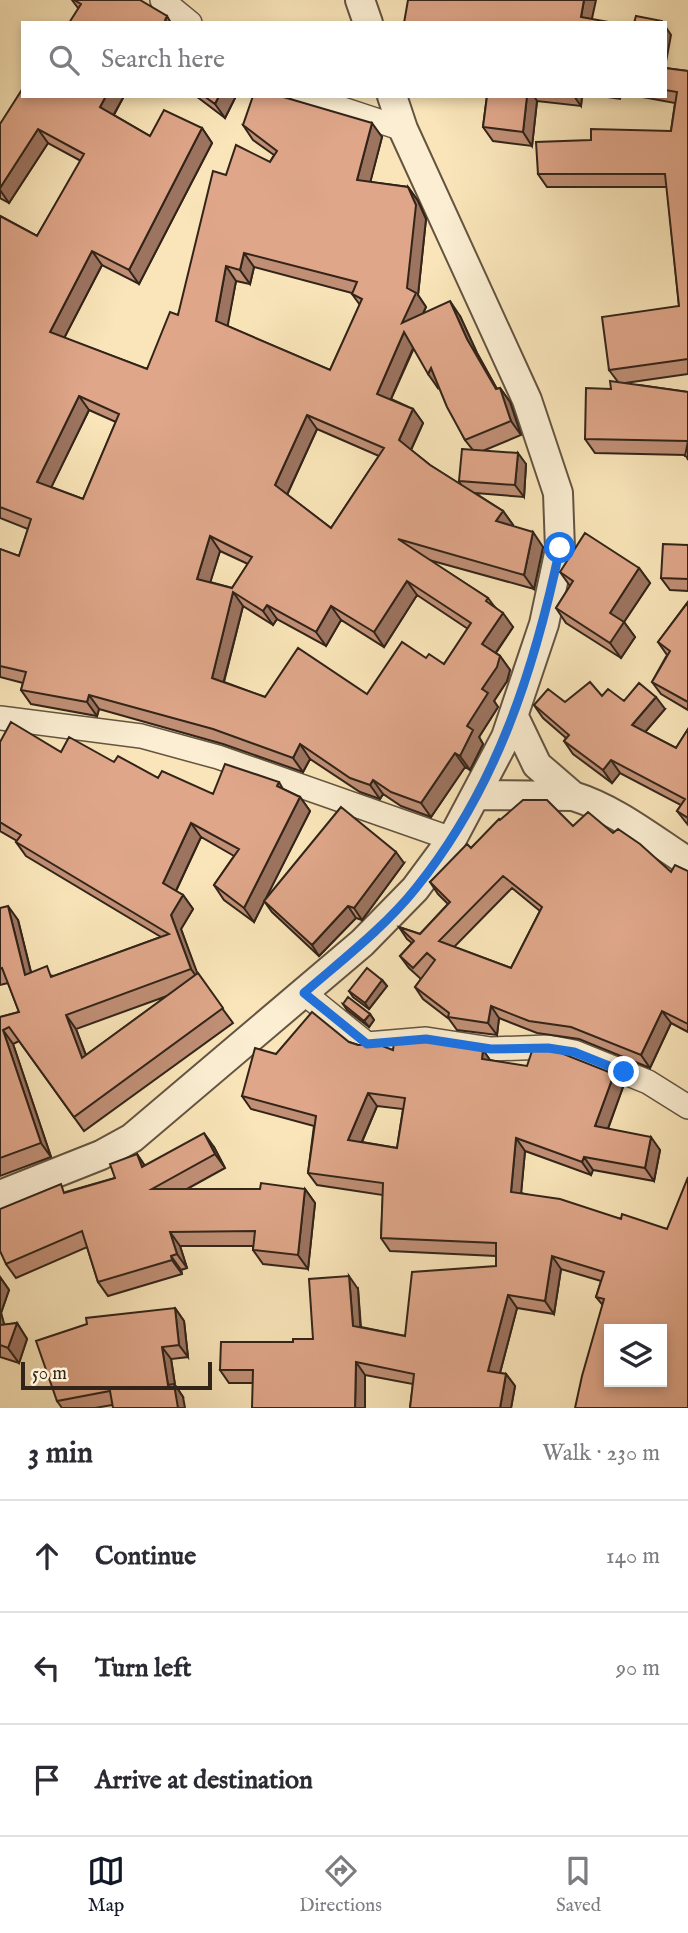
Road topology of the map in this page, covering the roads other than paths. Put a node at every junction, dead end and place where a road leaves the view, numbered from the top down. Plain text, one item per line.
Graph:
1 (162, 0) edge
2 (360, 0) edge
3 (188, 21) edge
4 (367, 21) edge
5 (309, 98) edge
6 (393, 98) edge
7 (403, 129) junction
8 (514, 717) junction
9 (0, 718) edge
10 (476, 795) junction
11 (573, 796) junction
12 (452, 839) junction
13 (688, 862) edge
14 (304, 993) junction
15 (688, 1107) edge
16 (0, 1195) edge

1 - 3 street
2 - 4 street
5 - 7 street
6 - 7 street
7 - 8 street
8 - 10 street
8 - 11 street
9 - 12 street
10 - 11 street
10 - 12 street
11 - 13 street
12 - 14 street
14 - 15 street
14 - 16 street

